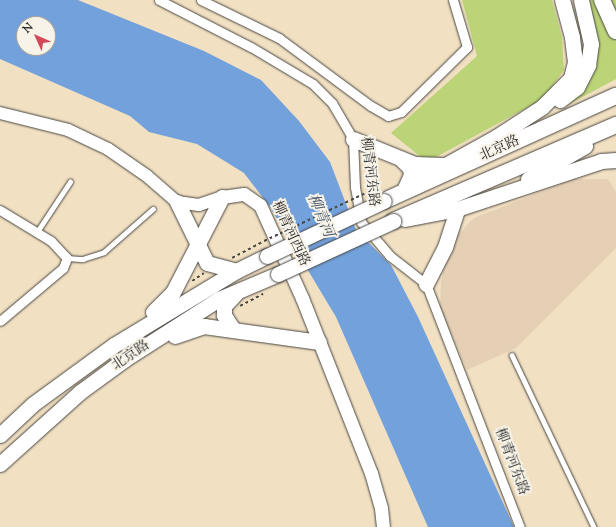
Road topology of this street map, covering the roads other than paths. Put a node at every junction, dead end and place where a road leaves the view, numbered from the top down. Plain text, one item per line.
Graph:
1 (159, 0) edge
2 (201, 0) edge
3 (453, 0) edge
4 (562, 0) edge
5 (581, 0) edge
6 (602, 0) edge
7 (616, 31) edge
8 (616, 88) edge
9 (616, 96) edge
10 (542, 107) junction
11 (0, 113) edge
12 (616, 124) edge
13 (616, 132) edge
14 (496, 137) junction
15 (353, 138) junction
16 (616, 152) edge
17 (401, 159) junction
18 (616, 160) edge
19 (443, 165) junction
20 (555, 176) junction
21 (70, 182) dead end
22 (405, 188) junction
23 (510, 190) junction
24 (379, 195) junction
25 (222, 197) junction
26 (177, 202) junction
27 (457, 209) junction
28 (0, 210) edge
29 (152, 210) dead end
30 (432, 215) junction
31 (393, 221) junction
32 (451, 227) junction
33 (37, 232) junction
34 (198, 246) junction
35 (67, 258) junction
36 (236, 271) junction
37 (426, 284) junction
38 (239, 290) junction
39 (0, 321) edge
40 (232, 329) junction
41 (319, 342) junction
42 (114, 345) junction
43 (512, 355) dead end
44 (125, 359) junction
45 (0, 435) edge
46 (0, 464) edge
47 (383, 527) edge
48 (520, 527) edge
49 (594, 527) edge

1 - 15 street, 柳青河东路
2 - 3 street
4 - 10 main road
5 - 10 main road
6 - 7 highway
8 - 14 main road
9 - 24 highway, 北京路
10 - 14 main road
11 - 26 street
12 - 31 highway, 北京路
13 - 23 main road
14 - 19 main road, 北京路
15 - 17 main road
15 - 37 street, 柳青河东路
16 - 20 main road
17 - 19 main road
17 - 22 main road
18 - 20 main road
19 - 22 main road, 北京路
20 - 23 main road
21 - 33 lane
22 - 24 main road, 北京路
23 - 27 main road, 北京路
24 - 36 main road, 北京路, bridge
25 - 26 street, 柳青河西路
25 - 34 main road
25 - 41 main road, 柳青河西路
26 - 34 main road
27 - 30 main road, 北京路
27 - 32 main road
28 - 33 street
29 - 35 lane
30 - 31 main road, 北京路
30 - 32 main road
31 - 38 main road, 北京路, bridge
32 - 37 main road
33 - 35 street
34 - 36 main road
34 - 42 main road
35 - 39 street
36 - 42 main road, 北京路
37 - 48 street, 柳青河东路
38 - 40 main road
38 - 44 main road, 北京路
40 - 41 main road
40 - 44 main road
41 - 47 main road, 柳青河西路
42 - 45 main road, 北京路
43 - 49 lane
44 - 46 main road, 北京路

